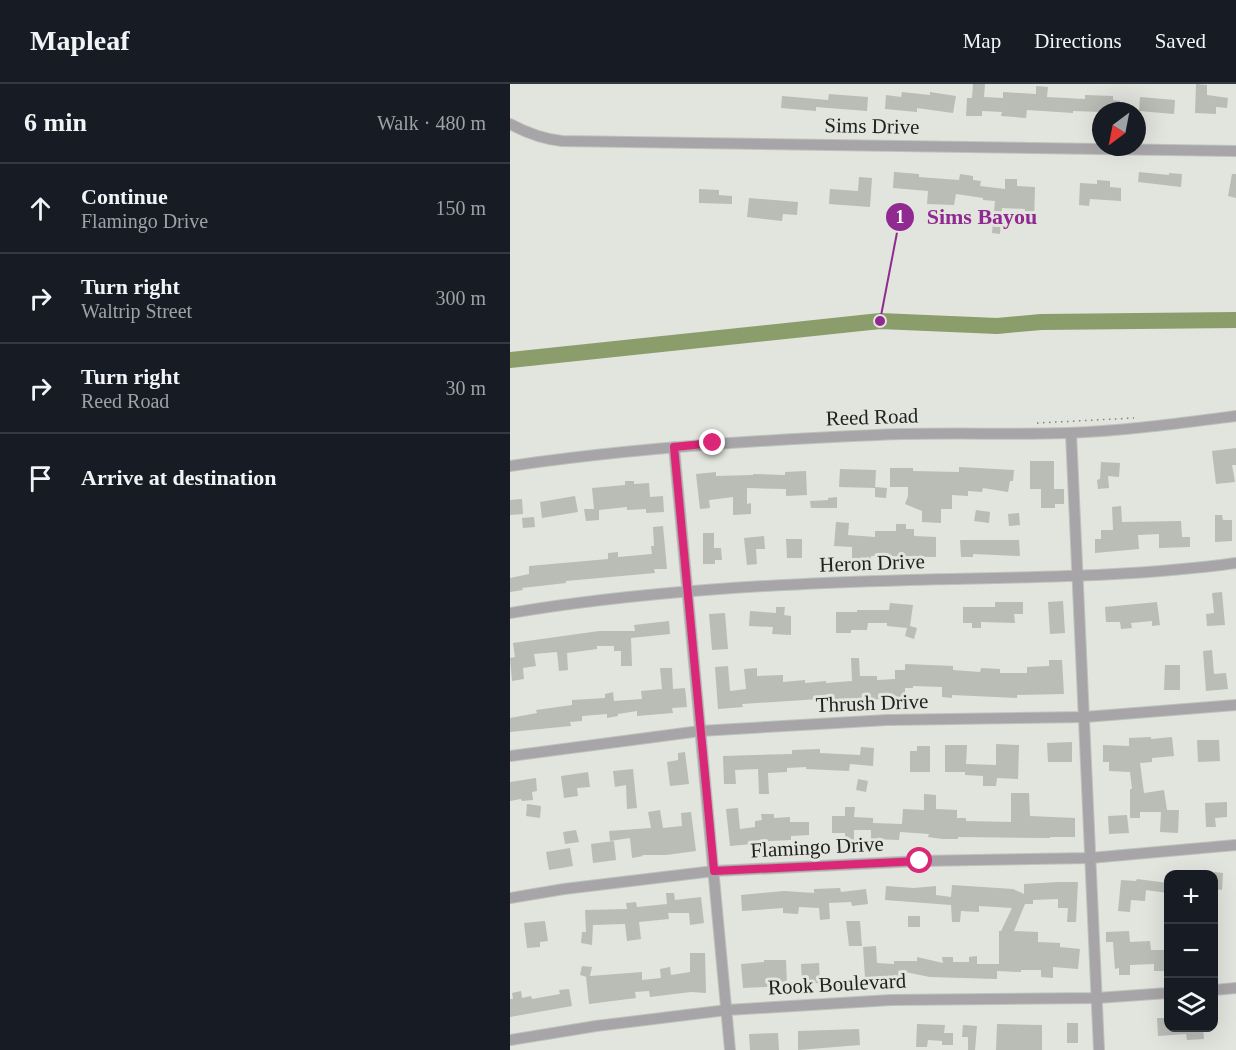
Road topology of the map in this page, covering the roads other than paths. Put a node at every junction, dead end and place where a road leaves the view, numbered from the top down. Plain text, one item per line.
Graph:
1 (510, 124) edge
2 (1236, 151) edge
3 (1236, 416) edge
4 (1071, 433) junction
5 (674, 447) junction
6 (510, 466) edge
7 (1236, 562) edge
8 (1077, 577) junction
9 (688, 590) junction
10 (510, 613) edge
11 (1236, 705) edge
12 (1085, 717) junction
13 (700, 731) junction
14 (510, 756) edge
15 (1236, 845) edge
16 (1090, 858) junction
17 (714, 871) junction
18 (510, 898) edge
19 (1236, 988) edge
20 (1218, 990) edge
21 (1164, 993) edge
22 (1097, 998) junction
23 (727, 1010) junction
24 (510, 1040) edge
25 (730, 1050) edge
26 (1099, 1050) edge

1 - 2 street, Sims Drive
3 - 4 street, Reed Road
4 - 5 street, Reed Road
4 - 8 street
5 - 6 street, Reed Road
5 - 9 street
7 - 8 street, Heron Drive
8 - 9 street, Heron Drive
8 - 12 street
9 - 10 street, Heron Drive
9 - 13 street
11 - 12 street, Thrush Drive
12 - 13 street, Thrush Drive
12 - 16 street
13 - 14 street, Thrush Drive
13 - 17 street
15 - 16 street, Flamingo Drive
16 - 17 street, Flamingo Drive
16 - 22 street
17 - 18 street, Flamingo Drive
17 - 23 street
19 - 20 street
21 - 22 street, Rook Boulevard
22 - 23 street, Rook Boulevard
22 - 26 street
23 - 24 street, Rook Boulevard
23 - 25 street

